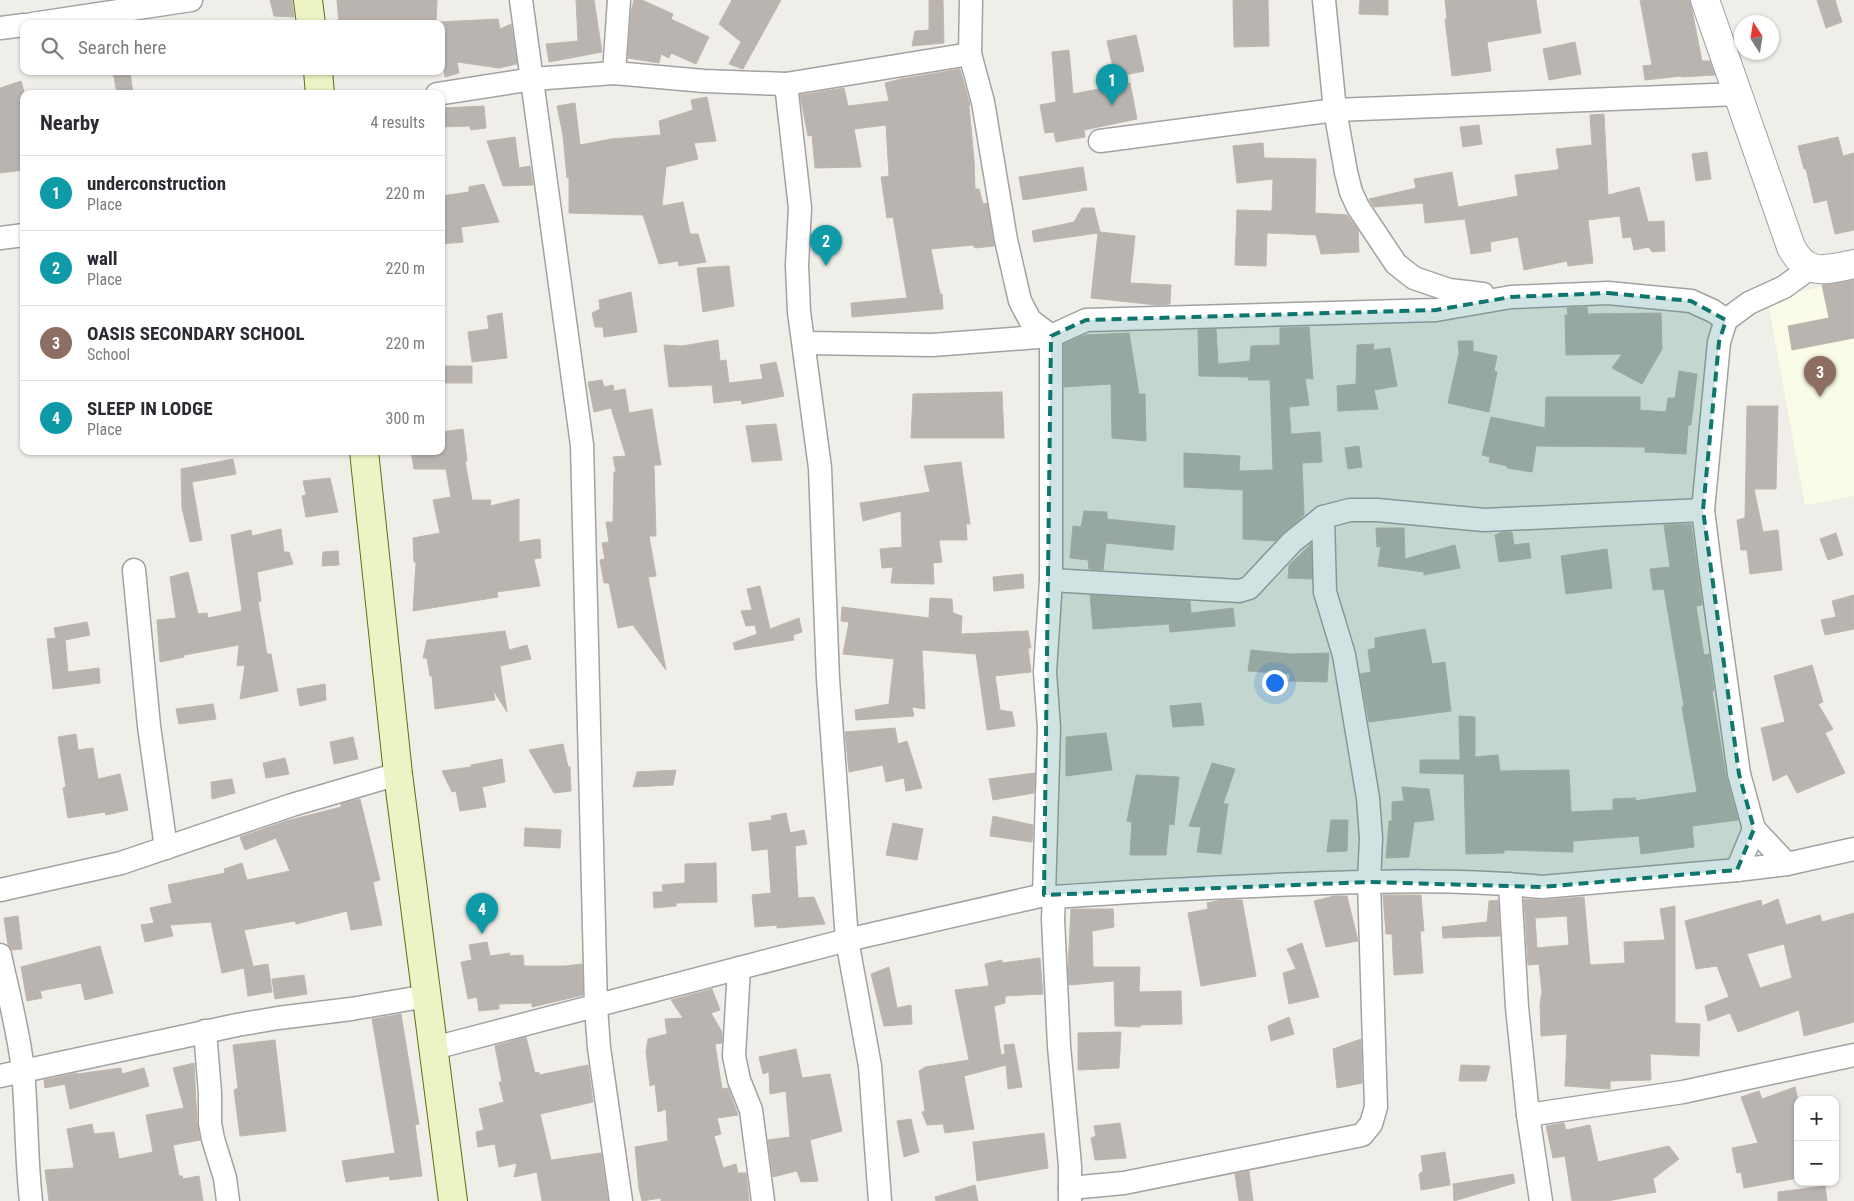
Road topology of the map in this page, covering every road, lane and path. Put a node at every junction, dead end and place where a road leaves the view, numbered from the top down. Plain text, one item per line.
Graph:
1 (191, 0) edge
2 (308, 0) edge
3 (521, 0) edge
4 (619, 0) edge
5 (971, 0) edge
6 (1324, 0) edge
7 (1705, 0) edge
8 (102, 7) edge
9 (48, 20) edge
10 (310, 20) edge
11 (20, 26) edge
12 (0, 28) edge
13 (970, 54) junction
14 (614, 73) junction
15 (318, 75) edge
16 (533, 79) junction
17 (786, 84) junction
18 (320, 90) edge
19 (445, 93) edge
20 (1738, 94) junction
21 (1335, 110) junction
22 (1100, 141) dead end
23 (20, 236) edge
24 (0, 238) edge
25 (1854, 264) edge
26 (1810, 268) junction
27 (1511, 297) junction
28 (1726, 320) junction
29 (1051, 336) junction
30 (804, 343) junction
31 (364, 455) edge
32 (1703, 510) junction
33 (1323, 517) junction
34 (134, 570) dead end
35 (1051, 580) junction
36 (398, 774) junction
37 (1754, 829) junction
38 (166, 848) junction
39 (1854, 849) edge
40 (1787, 864) junction
41 (1737, 870) junction
42 (1369, 882) junction
43 (1510, 884) junction
44 (0, 890) edge
45 (1049, 896) junction
46 (847, 940) junction
47 (0, 955) edge
48 (739, 968) junction
49 (427, 996) junction
50 (596, 1007) junction
51 (205, 1031) junction
52 (434, 1048) junction
53 (1854, 1055) edge
54 (23, 1071) junction
55 (0, 1076) edge
56 (1528, 1115) junction
57 (1070, 1194) edge
58 (31, 1201) edge
59 (228, 1201) edge
60 (453, 1201) edge
61 (621, 1201) edge
62 (763, 1201) edge
63 (880, 1201) edge
64 (1541, 1201) edge

1 - 8 street
2 - 10 main road
3 - 16 street
4 - 14 street
5 - 13 street
6 - 21 street
7 - 20 street
8 - 9 street
11 - 12 street
13 - 17 street
13 - 29 street
14 - 16 street
14 - 17 street
15 - 18 main road
16 - 19 street
16 - 50 street
17 - 30 street
20 - 21 street
20 - 26 street
21 - 22 street
21 - 27 street
23 - 24 street
25 - 26 street
26 - 28 street
27 - 28 street
27 - 29 street
28 - 32 street
29 - 30 street
29 - 35 street
30 - 46 street
31 - 36 main road
32 - 33 street
32 - 37 street
33 - 35 street
33 - 42 street
34 - 38 street
35 - 45 street
36 - 38 street
36 - 49 main road
37 - 40 street
37 - 41 street
38 - 44 street
39 - 40 street
40 - 41 street
41 - 43 street
42 - 43 street
42 - 45 street
42 - 57 street
43 - 56 street
45 - 46 street
45 - 57 street
46 - 48 street
46 - 63 street
47 - 54 street
48 - 50 street
48 - 62 street
49 - 51 street
49 - 52 main road
50 - 52 street
50 - 61 street
51 - 54 street
51 - 59 street
52 - 60 main road
53 - 56 street
54 - 55 street
54 - 58 street
56 - 64 street

